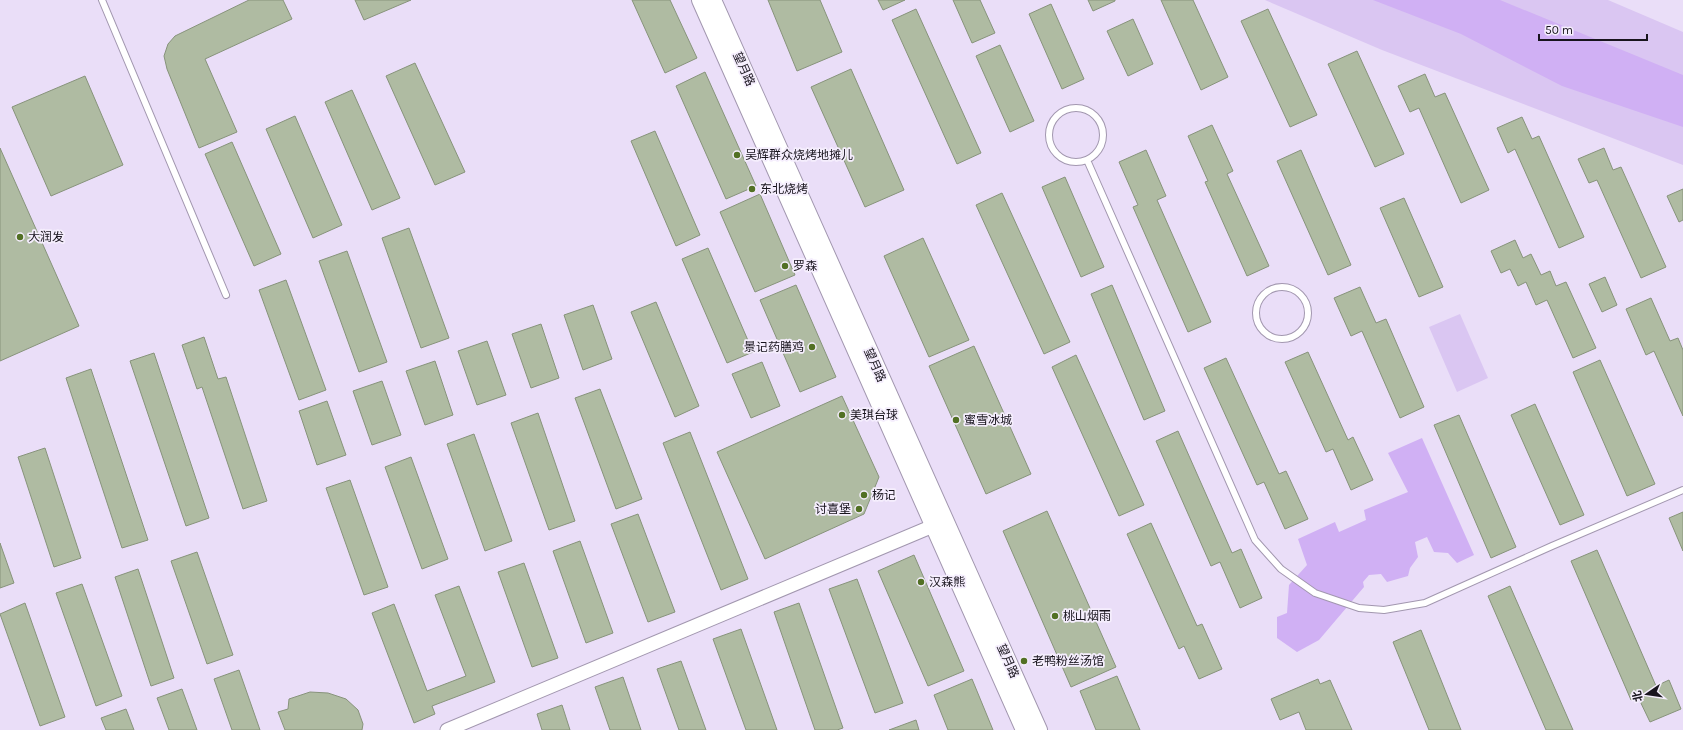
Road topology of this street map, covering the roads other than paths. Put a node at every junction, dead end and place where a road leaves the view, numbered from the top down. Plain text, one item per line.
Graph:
1 (102, 0) edge
2 (700, 0) edge
3 (713, 0) edge
4 (1087, 160) junction
5 (1296, 290) joint
6 (226, 295) dead end
7 (1683, 490) edge
8 (933, 526) junction
9 (447, 730) edge
10 (1024, 730) edge
11 (1039, 730) edge

1 - 6 lane
2 - 8 street, 望月路
3 - 11 street, 望月路
4 - 4 lane
4 - 7 lane
5 - 5 lane
8 - 9 street
8 - 10 street, 望月路

